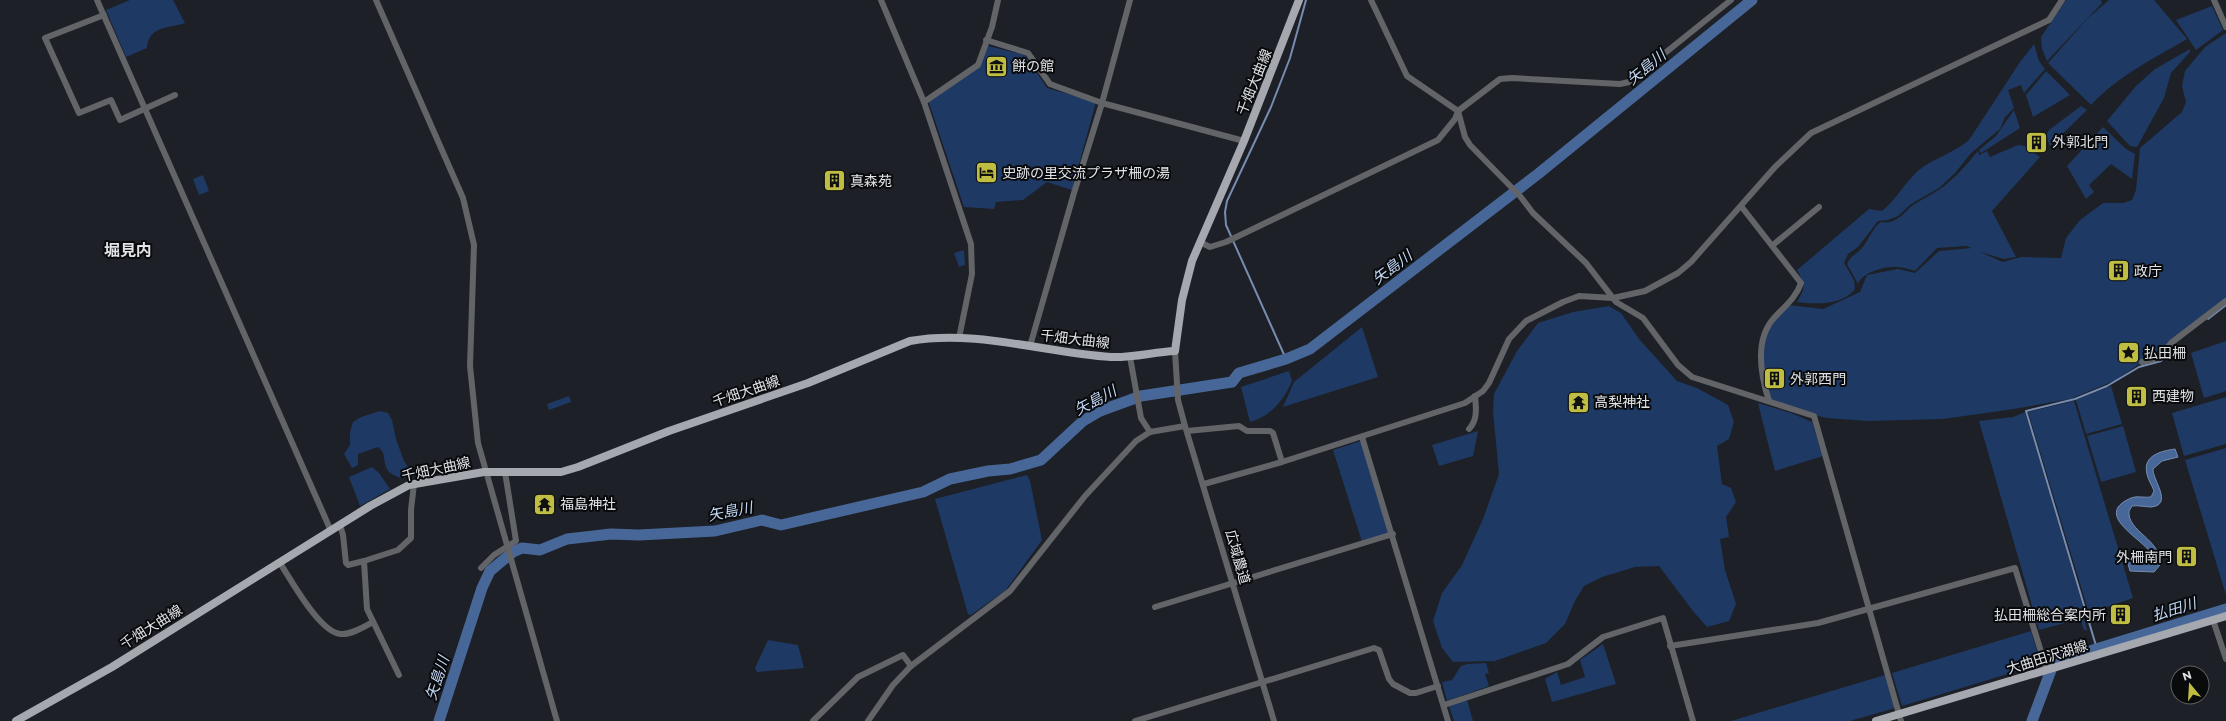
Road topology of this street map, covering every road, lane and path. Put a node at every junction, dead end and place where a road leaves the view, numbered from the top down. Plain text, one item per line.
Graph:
1 (98, 0) edge
2 (376, 0) edge
3 (881, 0) edge
4 (998, 0) edge
5 (1130, 0) edge
6 (1299, 0) edge
7 (1371, 0) edge
8 (1731, 0) edge
9 (2062, 0) edge
10 (2214, 0) edge
11 (104, 15) junction
12 (2226, 27) edge
13 (986, 40) junction
14 (175, 95) dead end
15 (924, 102) junction
16 (1102, 103) junction
17 (145, 108) junction
18 (1458, 111) junction
19 (1244, 141) junction
20 (1741, 206) junction
21 (1819, 207) dead end
22 (1200, 242) junction
23 (1773, 245) junction
24 (1613, 298) junction
25 (2226, 301) edge
26 (959, 338) junction
27 (1030, 346) junction
28 (1175, 351) junction
29 (1130, 356) junction
30 (2142, 362) dead end
31 (1476, 396) junction
32 (1769, 401) junction
33 (1186, 429) junction
34 (1469, 429) dead end
35 (1150, 432) junction
36 (1362, 437) junction
37 (1282, 462) junction
38 (484, 472) junction
39 (505, 472) junction
40 (414, 484) junction
41 (1204, 484) junction
42 (340, 525) junction
43 (331, 531) junction
44 (1393, 534) junction
45 (506, 547) junction
46 (364, 561) junction
47 (280, 562) junction
48 (481, 568) dead end
49 (1233, 583) junction
50 (1155, 607) dead end
51 (1870, 608) junction
52 (2226, 616) edge
53 (2214, 620) junction
54 (373, 622) junction
55 (1670, 646) junction
56 (2226, 659) edge
57 (911, 666) junction
58 (2049, 670) junction
59 (400, 675) dead end
60 (1262, 683) junction
61 (1438, 686) junction
62 (1444, 705) junction
63 (1900, 718) edge
64 (16, 721) edge
65 (558, 721) edge
66 (813, 721) edge
67 (868, 721) edge
68 (1135, 721) edge
69 (1274, 721) edge
70 (1448, 721) edge
71 (1693, 721) edge
72 (1876, 721) edge

1 - 11 street
2 - 38 street
3 - 15 street
4 - 13 street
5 - 16 street
6 - 19 main road, 千畑大曲線
7 - 18 street
8 - 18 street
9 - 20 street
10 - 12 street
11 - 17 street
11 - 17 street
13 - 15 street
13 - 16 street
14 - 17 street
15 - 26 street
16 - 19 street
16 - 27 street
17 - 43 street
18 - 22 street
18 - 24 street
19 - 22 main road, 千畑大曲線
20 - 23 street
20 - 24 street
21 - 23 street
22 - 28 main road, 千畑大曲線
23 - 32 street
24 - 31 street
24 - 32 street
25 - 30 street
26 - 27 main road, 千畑大曲線
26 - 39 main road, 千畑大曲線
27 - 29 main road, 千畑大曲線
28 - 29 main road, 千畑大曲線
28 - 33 street, 広域農道
29 - 35 street
31 - 34 street
31 - 36 street
32 - 51 street
33 - 35 street
33 - 37 street
33 - 41 street, 広域農道
35 - 57 street
36 - 37 street
36 - 44 street
37 - 41 street
38 - 39 main road, 千畑大曲線
38 - 40 main road, 千畑大曲線
38 - 45 street
39 - 45 street
40 - 42 main road, 千畑大曲線
40 - 46 street
41 - 49 street, 広域農道
42 - 43 main road, 千畑大曲線
42 - 46 street
43 - 47 main road, 千畑大曲線
44 - 49 street
44 - 61 street
45 - 48 street
45 - 65 street
46 - 54 street
47 - 54 street
47 - 64 main road, 千畑大曲線
49 - 50 street
49 - 60 street, 広域農道
51 - 55 street
51 - 58 street
51 - 63 street
52 - 53 main road, 大曲田沢湖線
53 - 56 street
53 - 58 main road, 大曲田沢湖線
54 - 59 street
55 - 62 street
55 - 71 street
57 - 66 street
57 - 67 street
58 - 63 main road, 大曲田沢湖線
60 - 61 street
60 - 68 street
60 - 69 street, 広域農道
61 - 62 street
62 - 70 street
63 - 72 main road, 大曲田沢湖線

